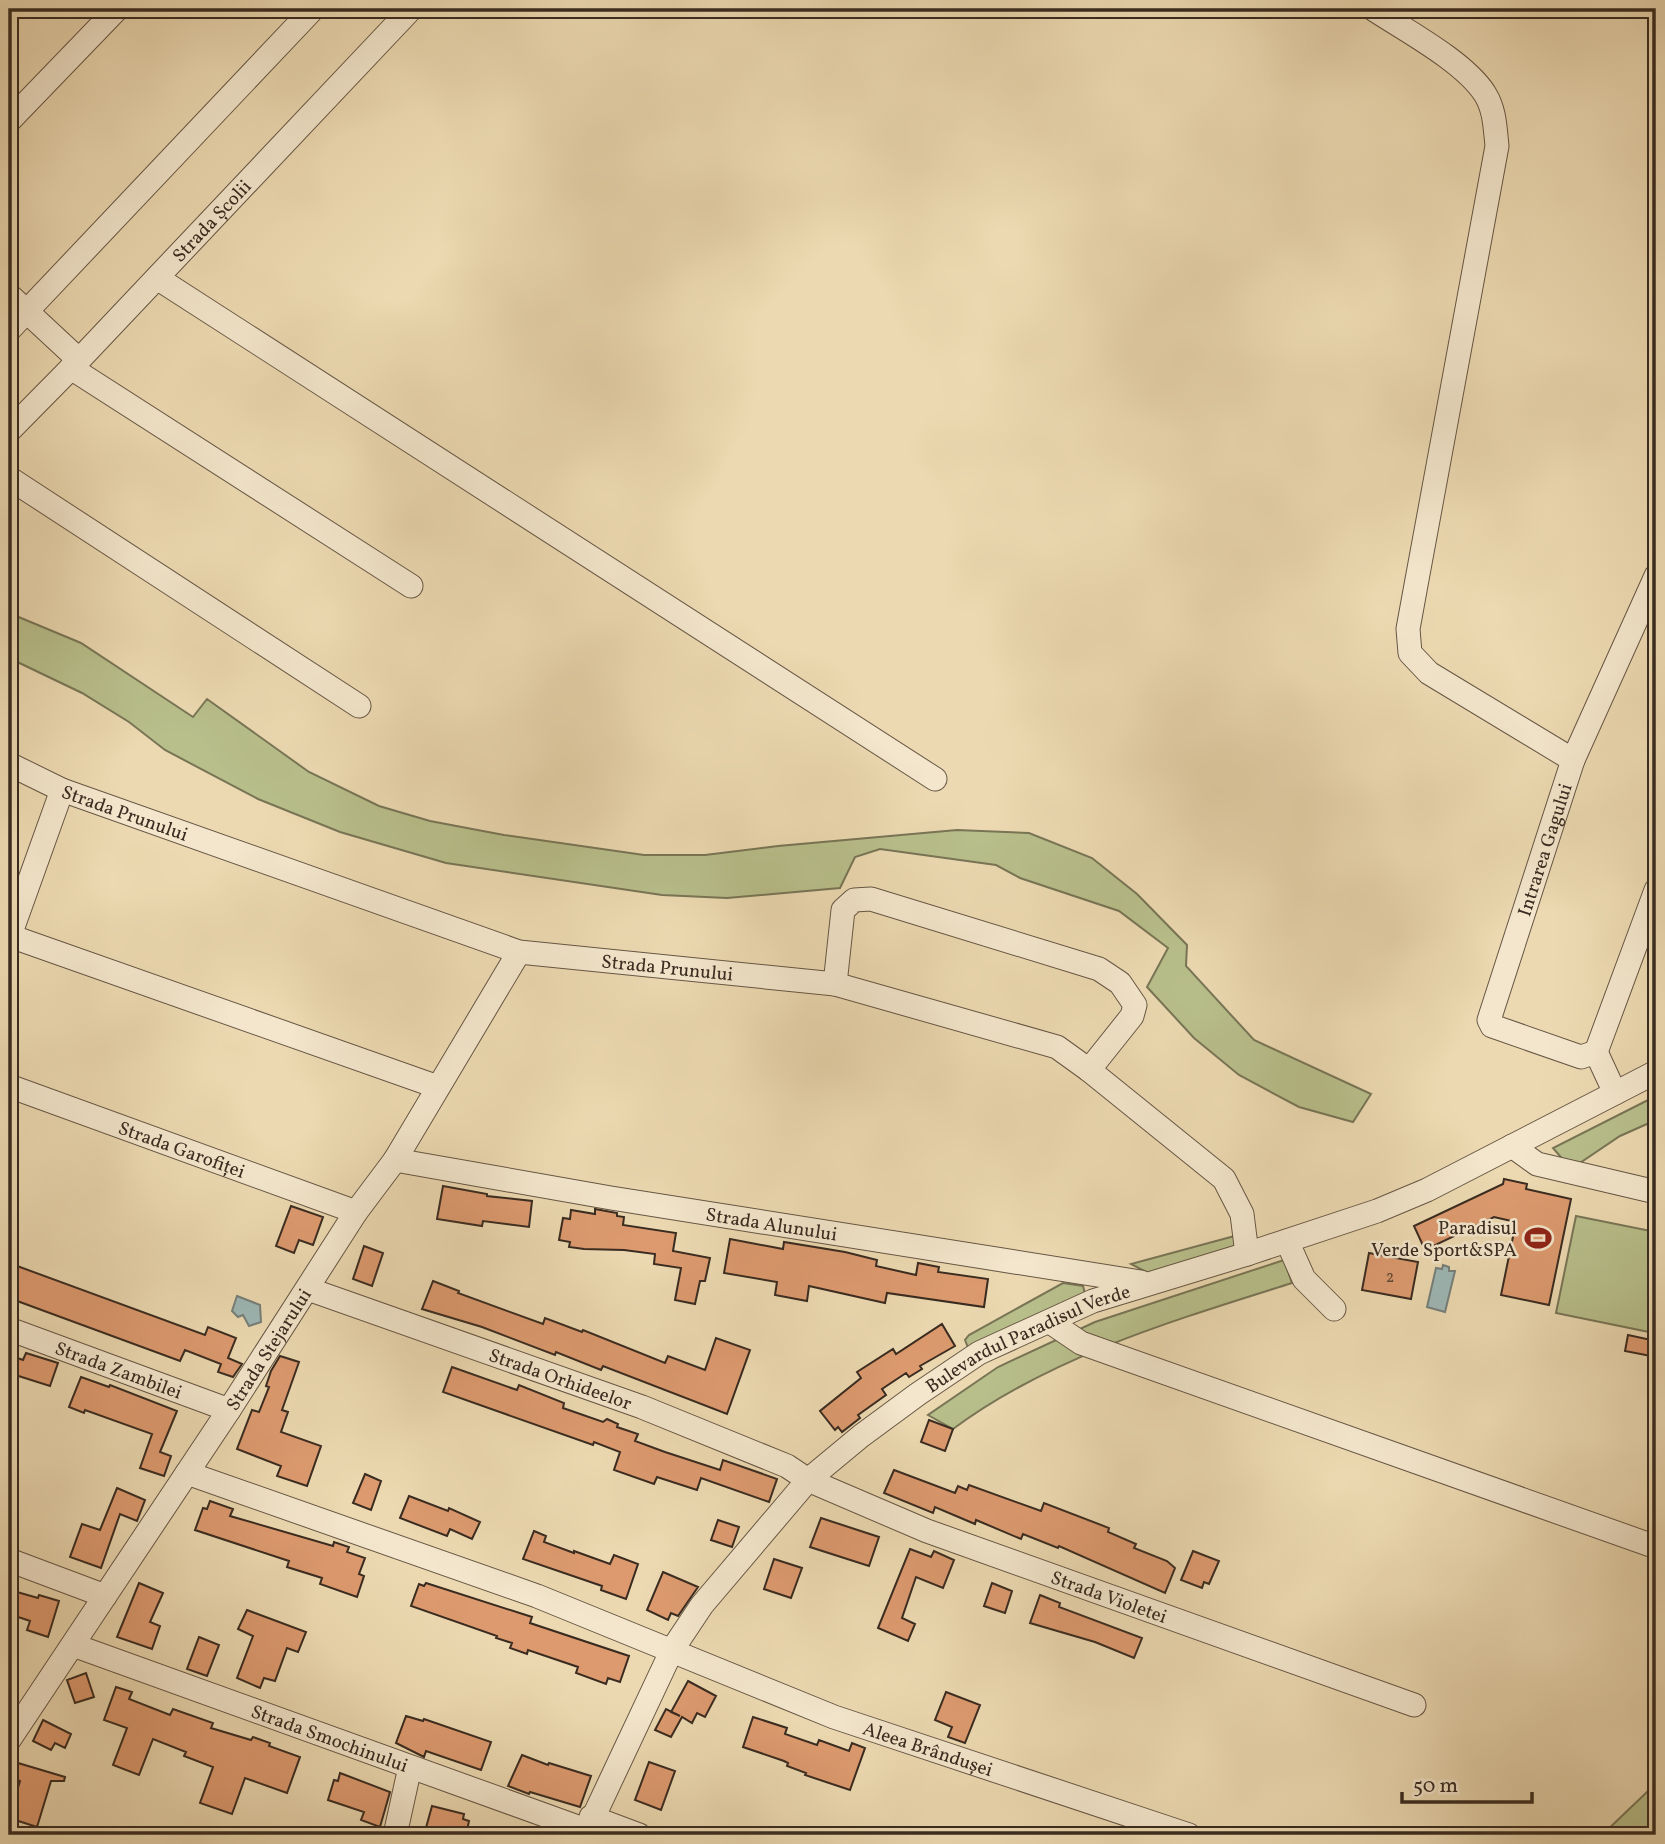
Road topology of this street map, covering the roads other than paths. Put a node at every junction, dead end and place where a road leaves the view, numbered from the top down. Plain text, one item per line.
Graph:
1 (117, 9) edge
2 (313, 9) edge
3 (411, 9) edge
4 (1373, 9) edge
5 (9, 121) edge
6 (157, 278) junction
7 (9, 295) edge
8 (26, 311) junction
9 (9, 330) edge
10 (75, 364) junction
11 (9, 431) edge
12 (9, 478) edge
13 (1656, 576) edge
14 (411, 586) dead end
15 (359, 706) dead end
16 (1573, 760) junction
17 (9, 764) edge
18 (935, 779) dead end
19 (62, 790) junction
20 (1656, 890) edge
21 (9, 937) edge
22 (519, 952) junction
23 (835, 984) junction
24 (1596, 1052) junction
25 (1089, 1070) junction
26 (1656, 1072) edge
27 (9, 1086) edge
28 (438, 1087) junction
29 (1615, 1093) junction
30 (1512, 1146) junction
31 (395, 1160) junction
32 (1656, 1192) edge
33 (356, 1212) junction
34 (1287, 1241) junction
35 (1248, 1254) junction
36 (1147, 1283) junction
37 (308, 1289) junction
38 (1334, 1309) dead end
39 (1050, 1322) junction
40 (9, 1329) edge
41 (229, 1410) junction
42 (187, 1473) junction
43 (808, 1480) junction
44 (1656, 1547) edge
45 (9, 1560) edge
46 (105, 1596) junction
47 (73, 1645) junction
48 (672, 1650) junction
49 (1414, 1705) dead end
50 (9, 1740) edge
51 (410, 1767) junction
52 (587, 1828) edge
53 (396, 1835) edge
54 (639, 1835) edge
55 (1189, 1835) edge

1 - 5 street
2 - 8 street
3 - 6 street, Strada Școlii
4 - 16 street
6 - 10 street, Strada Școlii
6 - 18 street
7 - 8 street
8 - 9 street
8 - 10 street
10 - 11 street, Strada Școlii
10 - 14 street
12 - 15 street
13 - 16 street, Intrarea Gagului
16 - 24 street, Intrarea Gagului
17 - 19 street, Strada Prunului
19 - 21 street
19 - 22 street, Strada Prunului
20 - 24 street
21 - 28 street
22 - 23 street, Strada Prunului
22 - 28 street, Strada Stejarului
23 - 25 street, Strada Prunului
23 - 25 street
24 - 29 street
25 - 35 street, Strada Prunului
26 - 29 street, Bulevardul Paradisul Verde
27 - 33 street, Strada Garofiței
28 - 31 street, Strada Stejarului
29 - 30 street, Bulevardul Paradisul Verde
30 - 32 street
30 - 34 street, Bulevardul Paradisul Verde
31 - 33 street, Strada Stejarului
31 - 36 street, Strada Alunului
33 - 37 street, Strada Stejarului
34 - 35 street, Bulevardul Paradisul Verde
34 - 38 street
35 - 36 street, Bulevardul Paradisul Verde
36 - 39 street, Bulevardul Paradisul Verde
37 - 41 street, Strada Stejarului
37 - 43 street, Strada Orhideelor
39 - 43 street, Bulevardul Paradisul Verde
39 - 44 street
40 - 41 street, Strada Zambilei
41 - 42 street, Strada Stejarului
42 - 46 street, Strada Stejarului
42 - 48 street
43 - 48 street, Bulevardul Paradisul Verde
43 - 49 street, Strada Violetei
45 - 46 street
46 - 47 street, Strada Stejarului
47 - 50 street, Strada Stejarului
47 - 51 street, Strada Smochinului
48 - 52 street, Bulevardul Paradisul Verde
48 - 55 street, Aleea Brândușei
51 - 52 street, Strada Smochinului
51 - 53 street
52 - 54 street, Strada Smochinului

